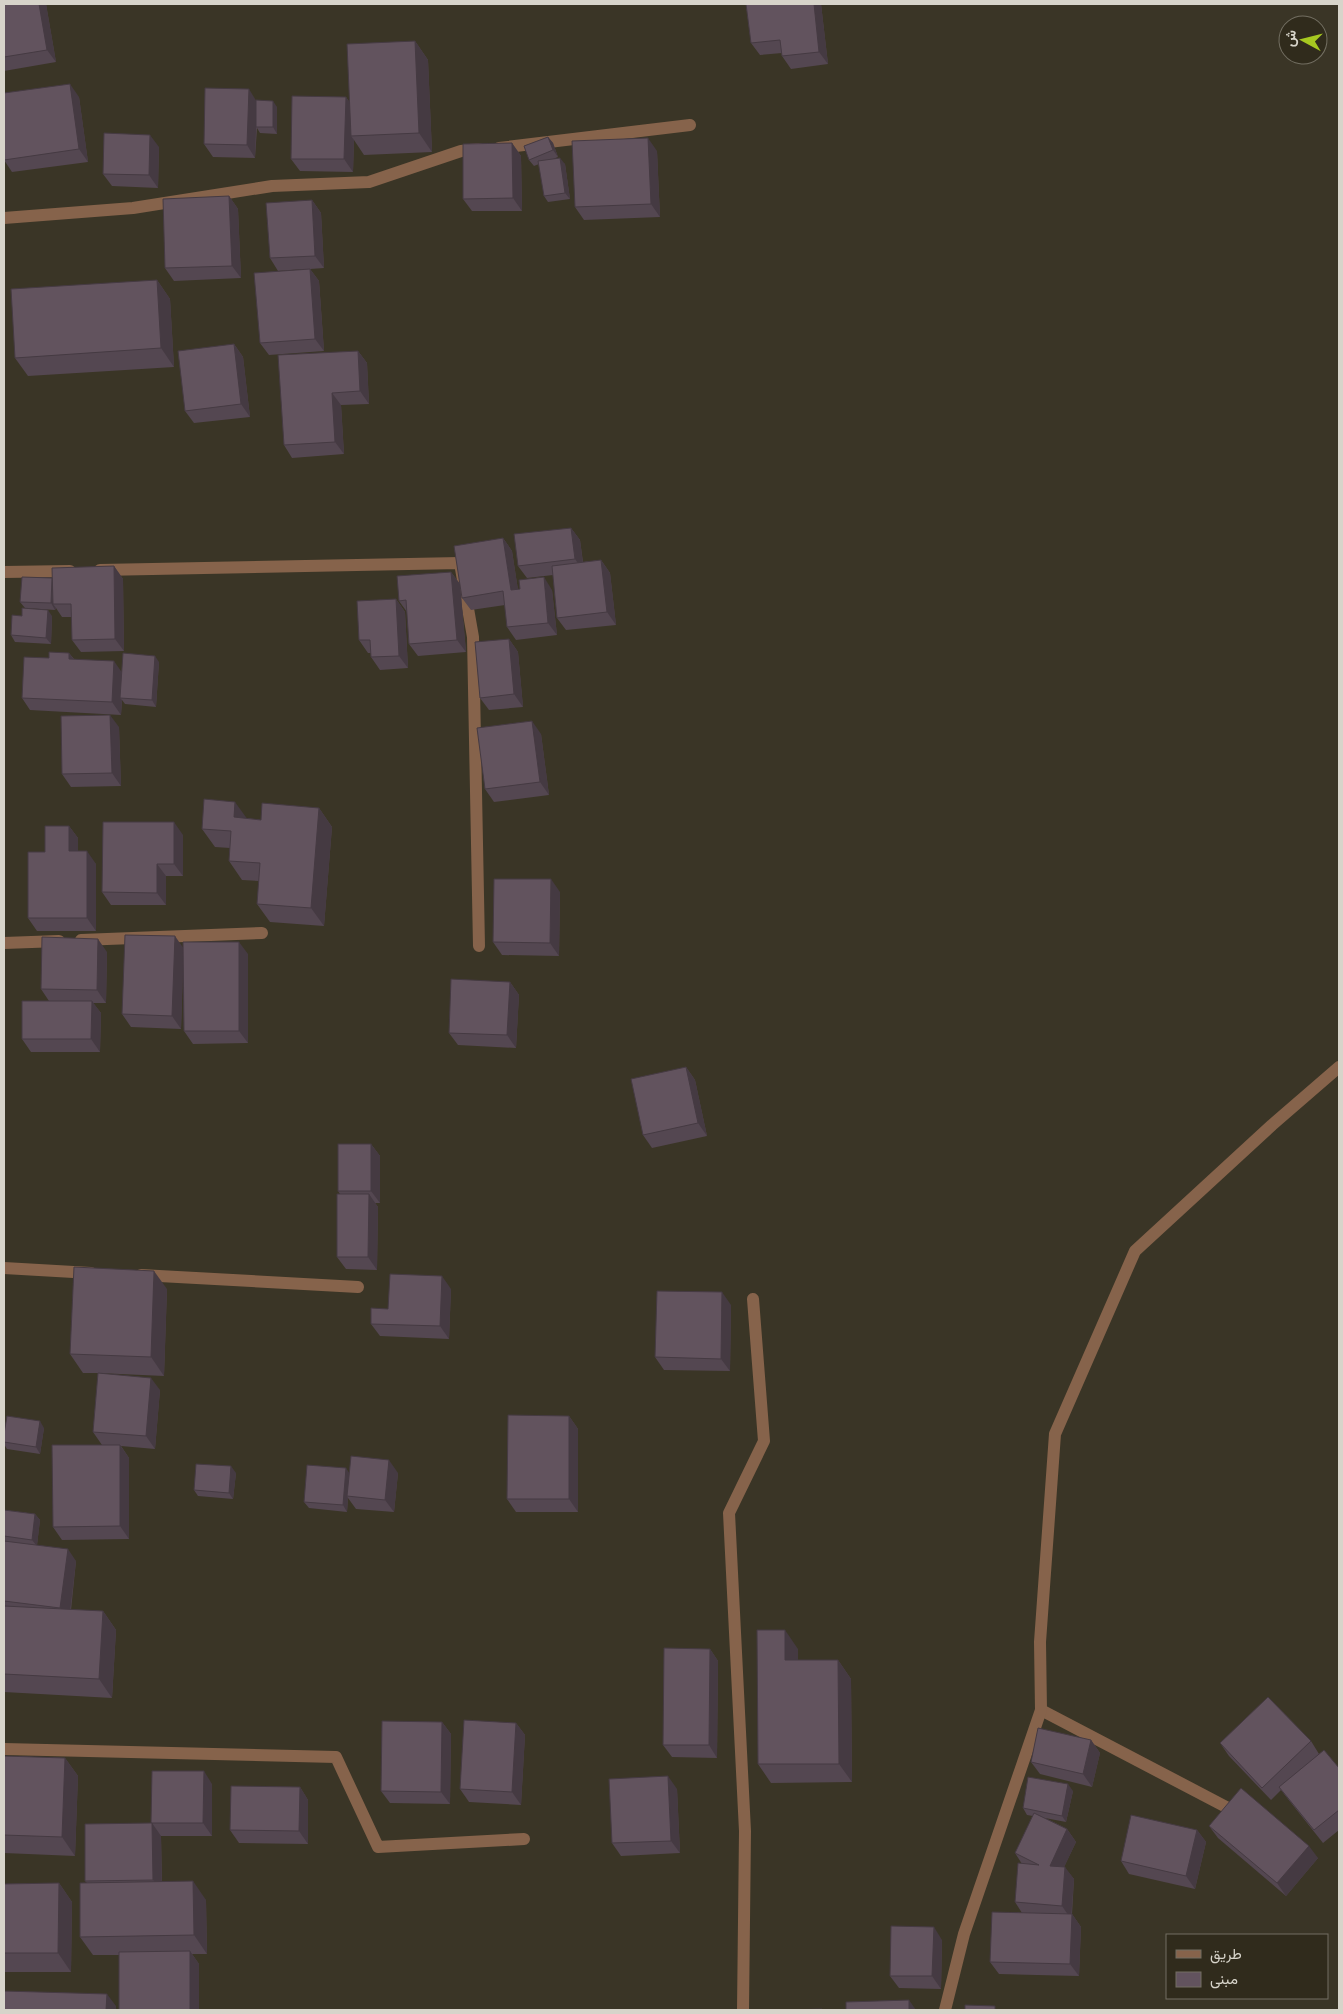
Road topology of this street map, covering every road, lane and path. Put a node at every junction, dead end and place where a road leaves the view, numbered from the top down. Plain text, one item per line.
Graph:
1 (690, 126) dead end
2 (4, 218) edge
3 (4, 572) edge
4 (262, 933) dead end
5 (4, 943) edge
6 (478, 946) dead end
7 (1339, 1067) edge
8 (4, 1268) edge
9 (102, 1273) edge
10 (132, 1275) edge
11 (358, 1287) dead end
12 (753, 1300) dead end
13 (1041, 1710) junction
14 (4, 1749) edge
15 (1230, 1809) edge
16 (524, 1838) dead end
17 (743, 2010) edge
18 (945, 2010) edge

1 - 2 street
3 - 6 street
4 - 5 street
7 - 13 street
8 - 9 street
10 - 11 street
12 - 17 street
13 - 15 street
13 - 18 street
14 - 16 street

